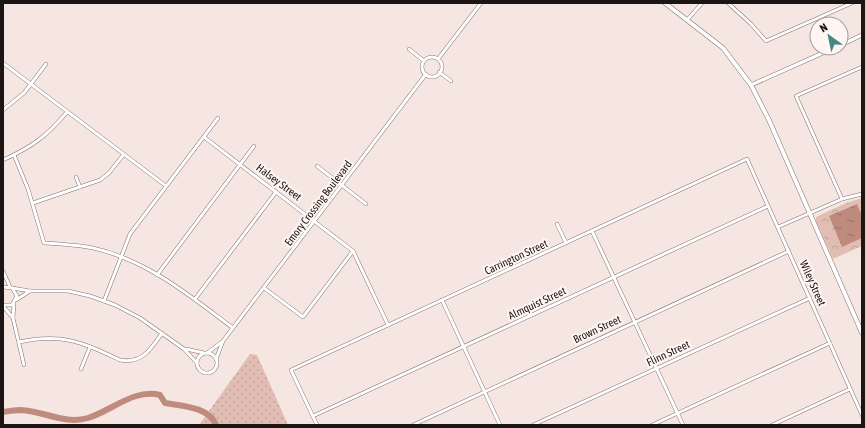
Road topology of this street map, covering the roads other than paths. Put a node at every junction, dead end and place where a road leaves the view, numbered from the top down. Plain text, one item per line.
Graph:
1 (481, 3) edge
2 (666, 3) edge
3 (702, 3) edge
4 (728, 3) edge
5 (852, 3) edge
6 (688, 19) junction
7 (862, 35) edge
8 (849, 41) edge
9 (409, 49) dead end
10 (816, 56) edge
11 (438, 59) junction
12 (424, 61) junction
13 (3, 63) edge
14 (46, 64) dead end
15 (862, 67) edge
16 (440, 72) junction
17 (426, 74) junction
18 (451, 82) dead end
19 (31, 84) junction
20 (752, 85) junction
21 (3, 110) edge
22 (67, 112) junction
23 (218, 118) dead end
24 (204, 137) junction
25 (254, 146) dead end
26 (124, 154) junction
27 (14, 155) junction
28 (747, 159) joint
29 (3, 160) edge
30 (240, 164) junction
31 (317, 166) dead end
32 (76, 177) dead end
33 (342, 185) junction
34 (166, 186) junction
35 (80, 187) junction
36 (276, 192) junction
37 (862, 194) edge
38 (842, 199) junction
39 (33, 202) junction
40 (366, 204) dead end
41 (768, 206) junction
42 (809, 214) junction
43 (315, 222) junction
44 (557, 224) dead end
45 (778, 227) junction
46 (592, 231) junction
47 (566, 243) junction
48 (353, 251) junction
49 (789, 251) junction
50 (121, 257) junction
51 (3, 271) edge
52 (158, 275) junction
53 (614, 277) junction
54 (3, 287) edge
55 (11, 287) junction
56 (264, 288) junction
57 (30, 291) junction
58 (810, 298) junction
59 (195, 299) junction
60 (442, 300) junction
61 (15, 301) junction
62 (104, 301) junction
63 (3, 305) edge
64 (13, 318) junction
65 (635, 322) junction
66 (388, 325) junction
67 (233, 328) junction
68 (862, 332) edge
69 (162, 333) junction
70 (223, 341) junction
71 (19, 342) junction
72 (830, 343) junction
73 (464, 346) junction
74 (90, 347) junction
75 (184, 349) junction
76 (205, 353) junction
77 (216, 360) junction
78 (197, 363) junction
79 (24, 365) dead end
80 (657, 368) junction
81 (81, 369) dead end
82 (850, 389) junction
83 (485, 392) junction
84 (861, 411) edge
85 (678, 413) junction
86 (862, 415) edge
87 (312, 416) junction
88 (317, 425) edge
89 (413, 425) edge
90 (500, 425) edge
91 (533, 425) edge
92 (652, 425) edge
93 (684, 425) edge
94 (772, 425) edge

1 - 11 street
2 - 6 main road
3 - 6 street
4 - 5 street
6 - 20 main road
7 - 8 street
9 - 12 street
10 - 20 street
11 - 12 street
11 - 16 street
12 - 17 street
13 - 19 street
14 - 19 street
15 - 38 street
16 - 17 street
16 - 18 street
17 - 33 street, Emory Crossing Boulevard
19 - 21 street
19 - 22 street
20 - 42 main road
22 - 26 street
22 - 27 street
23 - 24 street
24 - 30 street, Halsey Street
24 - 34 street
25 - 30 street
26 - 34 street
26 - 35 street
27 - 29 street
27 - 39 street
28 - 41 street, Wiley Street
28 - 46 street, Carrington Street
30 - 36 street, Halsey Street
30 - 52 street
31 - 33 street
32 - 35 street
33 - 40 street
33 - 43 street, Emory Crossing Boulevard
34 - 50 street
35 - 39 street
36 - 43 street, Halsey Street
36 - 59 street
37 - 38 street
38 - 42 street
39 - 50 street
41 - 45 street, Wiley Street
41 - 53 street, Almquist Street
42 - 45 street
42 - 68 main road
43 - 48 street, Halsey Street
43 - 56 street, Emory Crossing Boulevard
44 - 47 street
45 - 49 street, Wiley Street
46 - 47 street, Carrington Street
46 - 53 street
47 - 60 street, Carrington Street
48 - 56 street
48 - 66 street, Halsey Street
49 - 58 street, Wiley Street
49 - 65 street, Brown Street
50 - 52 street
50 - 62 street
51 - 55 street
52 - 59 street
53 - 65 street
53 - 73 street, Almquist Street
54 - 55 street
55 - 57 street
55 - 61 street
56 - 67 street, Emory Crossing Boulevard
57 - 61 street
57 - 62 street
58 - 72 street, Wiley Street
58 - 80 street, Flinn Street
59 - 67 street
60 - 66 street, Carrington Street
60 - 73 street
61 - 63 street
61 - 64 street
62 - 69 street
63 - 64 street
64 - 71 street
65 - 80 street
65 - 83 street, Brown Street
66 - 87 street, Carrington Street
67 - 70 street, Emory Crossing Boulevard
69 - 74 street
69 - 75 street
70 - 76 street
70 - 77 street
71 - 74 street
71 - 79 street
72 - 82 street, Wiley Street
72 - 85 street
73 - 83 street
73 - 87 street, Almquist Street
74 - 81 street
75 - 76 street
75 - 78 street
76 - 77 street
76 - 78 street
77 - 78 street
80 - 85 street
80 - 91 street, Flinn Street
82 - 84 street, Wiley Street
82 - 94 street
83 - 89 street, Brown Street
83 - 90 street
84 - 86 street, Wiley Street
85 - 92 street
85 - 93 street
87 - 88 street

